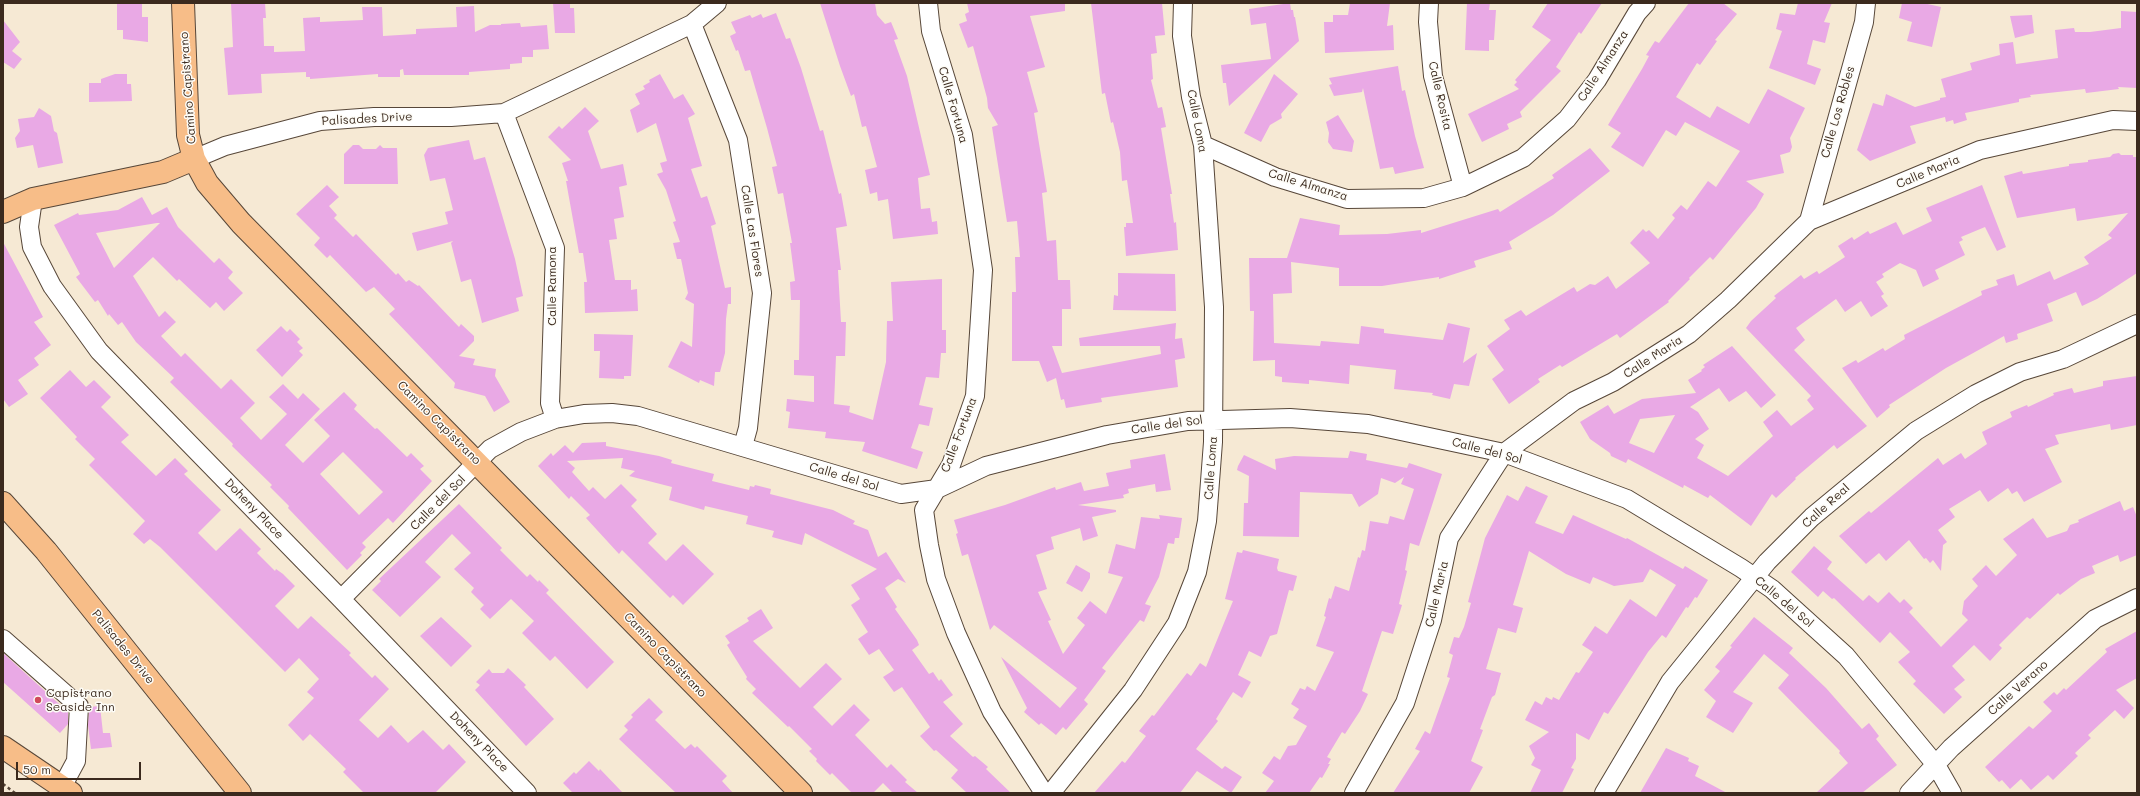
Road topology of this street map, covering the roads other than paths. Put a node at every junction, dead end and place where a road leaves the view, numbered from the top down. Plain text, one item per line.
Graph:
1 (183, 3) edge
2 (717, 3) edge
3 (928, 3) edge
4 (1183, 3) edge
5 (1429, 3) edge
6 (1646, 3) edge
7 (1866, 3) edge
8 (692, 24) junction
9 (504, 113) junction
10 (2137, 121) edge
11 (1203, 145) junction
12 (194, 159) junction
13 (1463, 188) junction
14 (33, 199) junction
15 (3, 212) edge
16 (1809, 221) junction
17 (2137, 325) edge
18 (555, 419) junction
19 (1214, 419) junction
20 (743, 446) junction
21 (1504, 453) junction
22 (478, 463) junction
23 (937, 489) junction
24 (3, 503) edge
25 (1755, 577) junction
26 (341, 598) junction
27 (2137, 598) edge
28 (3, 639) edge
29 (3, 747) edge
30 (1936, 765) junction
31 (67, 790) edge
32 (240, 793) edge
33 (527, 793) edge
34 (801, 793) edge
35 (1044, 793) edge
36 (1051, 793) edge
37 (1354, 793) edge
38 (1604, 793) edge
39 (1909, 793) edge
40 (1952, 793) edge

1 - 12 main road, Camino Capistrano
2 - 8 street, Palisades Drive
3 - 23 street, Calle Fortuna
4 - 11 street, Calle Loma
5 - 13 street, Calle Rosita
6 - 13 street, Calle Almanza
7 - 16 street, Calle Los Robles
8 - 9 street, Palisades Drive
8 - 20 street, Calle Las Flores
9 - 12 street, Palisades Drive
9 - 18 street, Calle Ramona
10 - 16 street, Calle Maria
11 - 13 street, Calle Almanza
11 - 19 street, Calle Loma
12 - 14 main road, Palisades Drive
12 - 22 main road, Camino Capistrano
14 - 15 main road, Palisades Drive
14 - 26 street, Doheny Place
16 - 21 street, Calle Maria
17 - 25 street, Calle Real
18 - 20 street, Calle del Sol
18 - 22 street, Calle del Sol
19 - 21 street, Calle del Sol
19 - 23 street, Calle del Sol
19 - 36 street, Calle Loma
20 - 23 street, Calle del Sol
21 - 25 street, Calle del Sol
21 - 37 street, Calle Maria
22 - 26 street, Calle del Sol
22 - 34 main road, Camino Capistrano
23 - 35 street, Calle Fortuna
24 - 32 main road, Palisades Drive
25 - 30 street, Calle del Sol
25 - 38 street, Calle Real
26 - 33 street, Doheny Place
27 - 30 street, Calle Verano
28 - 31 street
29 - 31 main road
30 - 39 street, Calle Verano
30 - 40 street, Calle del Sol

